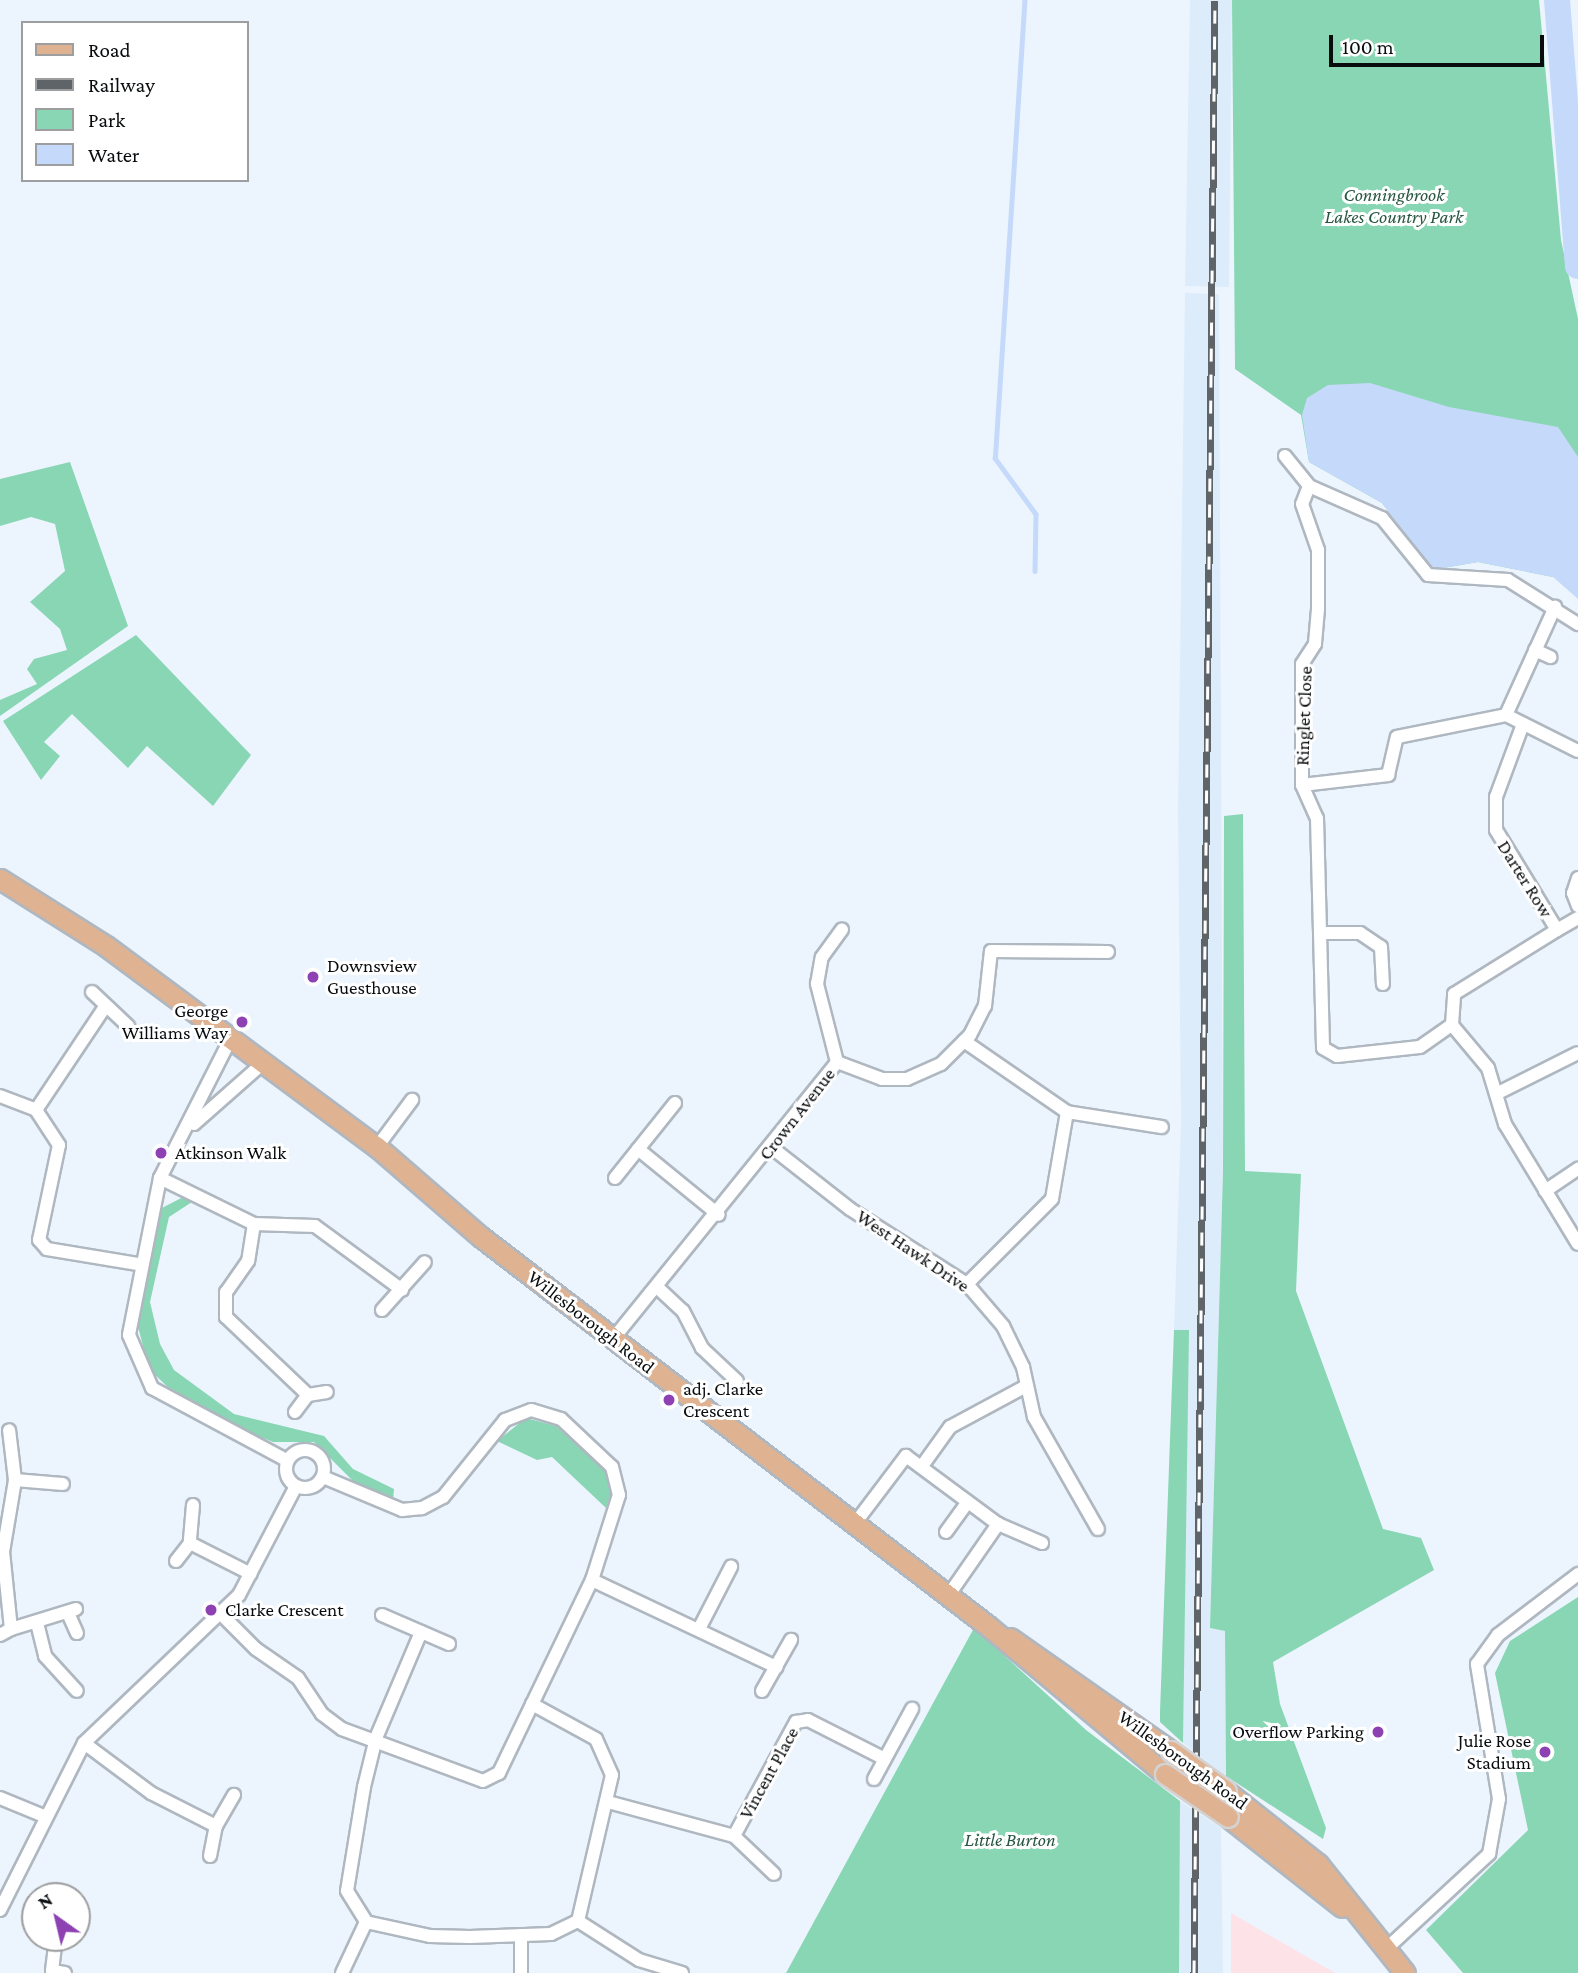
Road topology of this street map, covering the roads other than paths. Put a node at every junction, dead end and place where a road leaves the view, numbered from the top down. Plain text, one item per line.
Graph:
1 (1285, 456) dead end
2 (1309, 486) junction
3 (1555, 607) junction
4 (1578, 624) edge
5 (1535, 650) junction
6 (1550, 657) dead end
7 (1506, 715) junction
8 (1523, 724) junction
9 (1578, 751) edge
10 (1302, 785) junction
11 (1578, 878) edge
12 (0, 879) edge
13 (1578, 906) edge
14 (1578, 918) edge
15 (842, 929) dead end
16 (1557, 930) junction
17 (1321, 933) junction
18 (1108, 952) dead end
19 (1383, 984) dead end
20 (92, 992) dead end
21 (104, 1007) junction
22 (1452, 1025) junction
23 (128, 1026) dead end
24 (230, 1040) junction
25 (964, 1041) junction
26 (1578, 1054) edge
27 (837, 1062) junction
28 (262, 1065) junction
29 (1498, 1093) junction
30 (0, 1096) edge
31 (412, 1100) dead end
32 (675, 1103) dead end
33 (36, 1110) junction
34 (1067, 1112) junction
35 (191, 1126) junction
36 (1162, 1127) dead end
37 (377, 1147) junction
38 (771, 1147) junction
39 (638, 1149) junction
40 (1578, 1169) edge
41 (160, 1178) junction
42 (615, 1178) dead end
43 (1545, 1191) junction
44 (719, 1215) junction
45 (254, 1224) junction
46 (1578, 1244) edge
47 (425, 1262) dead end
48 (138, 1264) junction
49 (967, 1284) junction
50 (657, 1287) junction
51 (402, 1290) junction
52 (382, 1310) dead end
53 (613, 1339) junction
54 (737, 1381) dead end
55 (1026, 1386) junction
56 (327, 1392) dead end
57 (308, 1395) junction
58 (295, 1412) dead end
59 (9, 1430) dead end
60 (288, 1461) junction
61 (922, 1466) junction
62 (323, 1477) junction
63 (15, 1479) junction
64 (63, 1484) dead end
65 (296, 1486) junction
66 (968, 1502) junction
67 (193, 1505) dead end
68 (998, 1524) junction
69 (853, 1526) junction
70 (1098, 1529) dead end
71 (946, 1532) dead end
72 (1042, 1543) dead end
73 (190, 1544) junction
74 (176, 1562) dead end
75 (732, 1567) dead end
76 (251, 1574) junction
77 (1578, 1574) edge
78 (593, 1580) junction
79 (948, 1596) junction
80 (221, 1614) junction
81 (383, 1615) dead end
82 (37, 1623) junction
83 (988, 1626) junction
84 (700, 1627) junction
85 (5, 1632) edge
86 (421, 1632) junction
87 (77, 1633) dead end
88 (791, 1640) dead end
89 (449, 1644) dead end
90 (776, 1667) junction
91 (77, 1691) dead end
92 (762, 1691) dead end
93 (532, 1704) junction
94 (912, 1709) dead end
95 (376, 1738) junction
96 (85, 1743) junction
97 (885, 1759) junction
98 (874, 1779) dead end
99 (234, 1795) dead end
100 (0, 1798) edge
101 (608, 1802) junction
102 (46, 1817) junction
103 (216, 1826) junction
104 (734, 1836) junction
105 (210, 1856) dead end
106 (774, 1874) dead end
107 (0, 1910) edge
108 (1357, 1918) junction
109 (578, 1921) junction
110 (366, 1922) junction
111 (521, 1935) junction
112 (1385, 1950) junction
113 (54, 1952) edge
114 (65, 1973) edge
115 (342, 1973) edge
116 (521, 1973) edge
117 (682, 1973) edge
118 (1405, 1973) edge

1 - 2 street
2 - 3 street
2 - 10 street, Ringlet Close
3 - 4 street
3 - 5 street
5 - 6 street
5 - 7 street
7 - 8 street
7 - 10 street, Ringlet Close
8 - 9 street
8 - 16 street, Darter Row
10 - 17 street, Ringlet Close
11 - 13 street
12 - 24 main road, Willesborough Road
14 - 16 street, Darter Row
15 - 27 street
16 - 22 street
17 - 19 street
17 - 22 street, Ringlet Close
18 - 25 street, Crown Avenue
20 - 21 street
21 - 23 street
21 - 33 street
22 - 29 street
24 - 28 main road, Willesborough Road
24 - 35 street
25 - 27 street, Crown Avenue
25 - 34 street
26 - 29 street
27 - 38 street, Crown Avenue
28 - 35 street
28 - 37 main road, Willesborough Road
29 - 43 street
30 - 33 street
31 - 37 street
32 - 39 street
33 - 48 street
34 - 36 street
34 - 49 street
35 - 41 street
37 - 53 main road, Willesborough Road
38 - 44 street, Crown Avenue
38 - 49 street, West Hawk Drive
39 - 42 street
39 - 44 street
40 - 43 street
41 - 45 street
41 - 48 street
43 - 46 street
44 - 50 street, Crown Avenue
45 - 51 street
45 - 57 street
47 - 51 street
48 - 60 street
49 - 55 street, West Hawk Drive
50 - 53 street, Crown Avenue
50 - 54 street
51 - 52 street
53 - 69 main road, Willesborough Road
55 - 61 street
55 - 70 street, West Hawk Drive
56 - 57 street
57 - 58 street
59 - 63 street
60 - 62 street
60 - 65 street
61 - 66 street
61 - 69 street
62 - 65 street
62 - 78 street
63 - 64 street
63 - 85 street
65 - 76 street
66 - 68 street
66 - 71 street
67 - 73 street
68 - 72 street
68 - 79 street
69 - 79 main road, Willesborough Road
73 - 74 street
73 - 76 street
75 - 84 street
76 - 80 street
77 - 112 street
78 - 84 street
78 - 93 street
79 - 83 main road, Willesborough Road
80 - 95 street
80 - 96 street
81 - 86 street
82 - 85 street
82 - 87 street
82 - 91 street
83 - 108 main road, Willesborough Road, bridge
83 - 108 main road, Willesborough Road, bridge
84 - 90 street
86 - 89 street
86 - 95 street
88 - 90 street
90 - 92 street
93 - 95 street
93 - 101 street
94 - 97 street
95 - 110 street
96 - 102 street
96 - 103 street
97 - 98 street
97 - 104 street, Vincent Place
99 - 103 street
100 - 102 street
101 - 104 street, Vincent Place
101 - 109 street
102 - 107 street
103 - 105 street
104 - 106 street, Vincent Place
108 - 112 main road, Willesborough Road
109 - 111 street
109 - 117 street
110 - 111 street
110 - 115 street
111 - 116 street
112 - 118 main road, Willesborough Road
113 - 114 street

